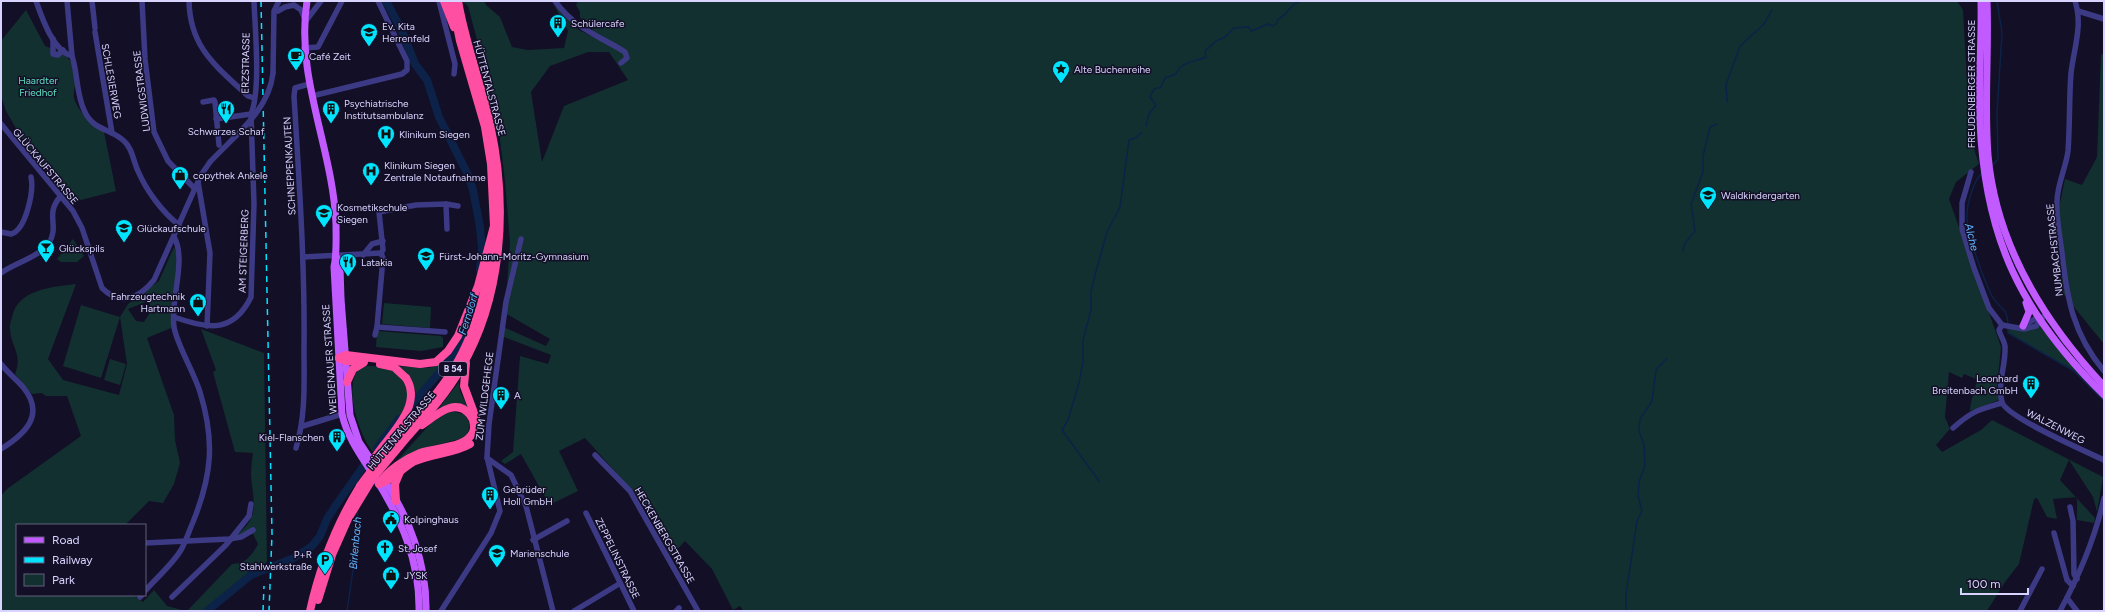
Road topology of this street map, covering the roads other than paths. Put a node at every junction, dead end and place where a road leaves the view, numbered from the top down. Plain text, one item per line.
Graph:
1 (36, 1) edge
2 (67, 1) edge
3 (92, 1) edge
4 (142, 1) edge
5 (189, 1) edge
6 (254, 1) edge
7 (279, 1) edge
8 (289, 1) edge
9 (307, 1) edge
10 (322, 1) edge
11 (342, 1) edge
12 (378, 1) edge
13 (439, 1) edge
14 (444, 1) edge
15 (452, 1) edge
16 (458, 1) edge
17 (555, 1) edge
18 (1980, 1) edge
19 (1987, 1) edge
20 (2074, 1) edge
21 (278, 12) junction
22 (2078, 12) junction
23 (273, 19) junction
24 (2104, 19) edge
25 (304, 20) junction
26 (53, 39) junction
27 (460, 41) junction
28 (304, 48) junction
29 (63, 50) junction
30 (72, 56) junction
31 (621, 63) dead end
32 (454, 74) dead end
33 (309, 84) junction
34 (312, 96) junction
35 (254, 98) junction
36 (203, 102) dead end
37 (251, 114) junction
38 (216, 119) junction
39 (1, 124) edge
40 (112, 133) junction
41 (219, 145) dead end
42 (1987, 170) junction
43 (1971, 172) dead end
44 (31, 177) dead end
45 (198, 181) junction
46 (195, 189) junction
47 (61, 196) junction
48 (446, 204) junction
49 (458, 206) dead end
50 (179, 225) junction
51 (494, 226) junction
52 (447, 229) dead end
53 (1, 232) edge
54 (174, 238) junction
55 (521, 239) dead end
56 (383, 241) junction
57 (381, 253) junction
58 (363, 255) junction
59 (336, 256) junction
60 (303, 257) junction
61 (1, 273) edge
62 (2022, 292) junction
63 (2047, 315) junction
64 (174, 317) junction
65 (2040, 319) junction
66 (2002, 325) junction
67 (207, 326) junction
68 (2022, 327) junction
69 (377, 328) junction
70 (445, 332) dead end
71 (375, 335) dead end
72 (468, 356) junction
73 (344, 358) junction
74 (364, 362) junction
75 (1, 364) edge
76 (2104, 371) edge
77 (347, 382) junction
78 (2104, 386) edge
79 (2104, 395) edge
80 (2002, 403) junction
81 (342, 414) junction
82 (303, 426) junction
83 (1953, 428) dead end
84 (409, 435) junction
85 (296, 448) dead end
86 (1, 449) edge
87 (364, 454) junction
88 (595, 455) dead end
89 (487, 458) junction
90 (2104, 460) edge
91 (400, 472) junction
92 (382, 481) junction
93 (360, 486) junction
94 (2104, 498) edge
95 (396, 501) junction
96 (251, 504) dead end
97 (2070, 506) dead end
98 (586, 513) dead end
99 (567, 521) dead end
100 (253, 530) dead end
101 (2054, 533) dead end
102 (229, 539) junction
103 (185, 540) junction
104 (533, 540) junction
105 (146, 542) edge
106 (2042, 569) dead end
107 (2077, 579) junction
108 (619, 584) junction
109 (2073, 586) junction
110 (146, 590) edge
111 (172, 597) dead end
112 (2067, 598) junction
113 (310, 611) edge
114 (316, 611) edge
115 (419, 611) edge
116 (426, 611) edge
117 (441, 611) edge
118 (553, 611) edge
119 (574, 611) edge
120 (634, 611) edge
121 (698, 611) edge
122 (2020, 611) edge
123 (2060, 611) edge
124 (2077, 611) edge

1 - 26 street
2 - 30 street
3 - 40 street, SCHLESIERWEG
4 - 46 street, LUDWIGSTRASSE
5 - 35 street
6 - 35 street, ERZSTRASSE
7 - 23 street, GLÜCKAUFSTRASSE
8 - 21 street
9 - 25 main road, WEIDENAUER STRASSE
10 - 25 street
11 - 28 street
12 - 34 street
13 - 32 street
14 - 27 highway, B 54
15 - 27 highway, HÜTTENTALSTRASSE / B 54
16 - 72 highway, HÜTTENTALSTRASSE / B 54
17 - 31 street
18 - 42 main road, FREUDENBERGER STRASSE
19 - 42 main road, FREUDENBERGER STRASSE
20 - 22 street, NUMBACHSTRASSE
21 - 23 street
21 - 25 street
22 - 24 street
22 - 76 street, NUMBACHSTRASSE
23 - 45 street, GLÜCKAUFSTRASSE, bridge
25 - 28 main road, WEIDENAUER STRASSE
26 - 29 street
26 - 29 street
27 - 51 highway, HÜTTENTALSTRASSE / B 54
28 - 33 main road, WEIDENAUER STRASSE
29 - 30 street
30 - 40 street
33 - 34 main road, WEIDENAUER STRASSE
33 - 60 street, SCHNEPPENKAUTEN
34 - 59 main road, WEIDENAUER STRASSE
35 - 37 street, ERZSTRASSE
36 - 38 street
37 - 38 street
37 - 67 street, AM STEIGERBERG
38 - 41 street
39 - 47 street, GLÜCKAUFSTRASSE
40 - 50 street
42 - 62 main road, FREUDENBERGER STRASSE
42 - 63 main road, FREUDENBERGER STRASSE
43 - 66 street
44 - 53 street
45 - 46 street, GLÜCKAUFSTRASSE
45 - 67 street
46 - 50 street, GLÜCKAUFSTRASSE
47 - 54 street, GLÜCKAUFSTRASSE
47 - 61 street
48 - 49 street
48 - 52 street
48 - 56 street
50 - 54 street, GLÜCKAUFSTRASSE
51 - 73 highway, bridge
51 - 93 highway, HÜTTENTALSTRASSE / B 54, bridge
54 - 64 street
55 - 89 street, ZUM WILDGEHEGE
56 - 57 street
56 - 58 street
57 - 58 street
57 - 69 street
58 - 59 street
59 - 60 street
59 - 73 main road, WEIDENAUER STRASSE
60 - 82 street, SCHNEPPENKAUTEN
62 - 65 main road, FREUDENBERGER STRASSE
62 - 68 main road
63 - 65 street
63 - 78 main road, FREUDENBERGER STRASSE
64 - 67 street, AM STEIGERBERG
64 - 103 street
65 - 68 street
65 - 79 main road, FREUDENBERGER STRASSE
66 - 68 street
66 - 80 street
69 - 70 street
69 - 71 street
72 - 84 highway, HÜTTENTALSTRASSE / B 54
72 - 91 highway
73 - 74 highway
73 - 77 main road, WEIDENAUER STRASSE
73 - 81 main road, WEIDENAUER STRASSE
74 - 77 highway
74 - 93 highway, bridge
75 - 86 street
77 - 87 main road, WEIDENAUER STRASSE
80 - 83 street
80 - 90 street, WALZENWEG
81 - 82 street
81 - 87 main road, WEIDENAUER STRASSE
82 - 85 street, SCHNEPPENKAUTEN
84 - 92 highway
84 - 114 highway, HÜTTENTALSTRASSE / B 54, bridge
87 - 92 main road, WEIDENAUER STRASSE
88 - 121 street, HECKENBERGSTRASSE
89 - 104 street
89 - 117 street, ZUM WILDGEHEGE
91 - 92 highway
91 - 95 highway
92 - 95 main road, WEIDENAUER STRASSE
92 - 115 main road, WEIDENAUER STRASSE
93 - 113 highway, HÜTTENTALSTRASSE / B 54
94 - 107 street
95 - 116 main road, WEIDENAUER STRASSE
96 - 102 street
97 - 107 street
98 - 108 street, ZEPPELINSTRASSE
99 - 104 street
100 - 102 street
101 - 109 street
102 - 103 street
102 - 111 street
103 - 105 street
103 - 110 street
104 - 118 street
106 - 122 street
107 - 109 street
108 - 119 street
108 - 120 street, ZEPPELINSTRASSE
109 - 112 street
112 - 123 street
112 - 124 street

